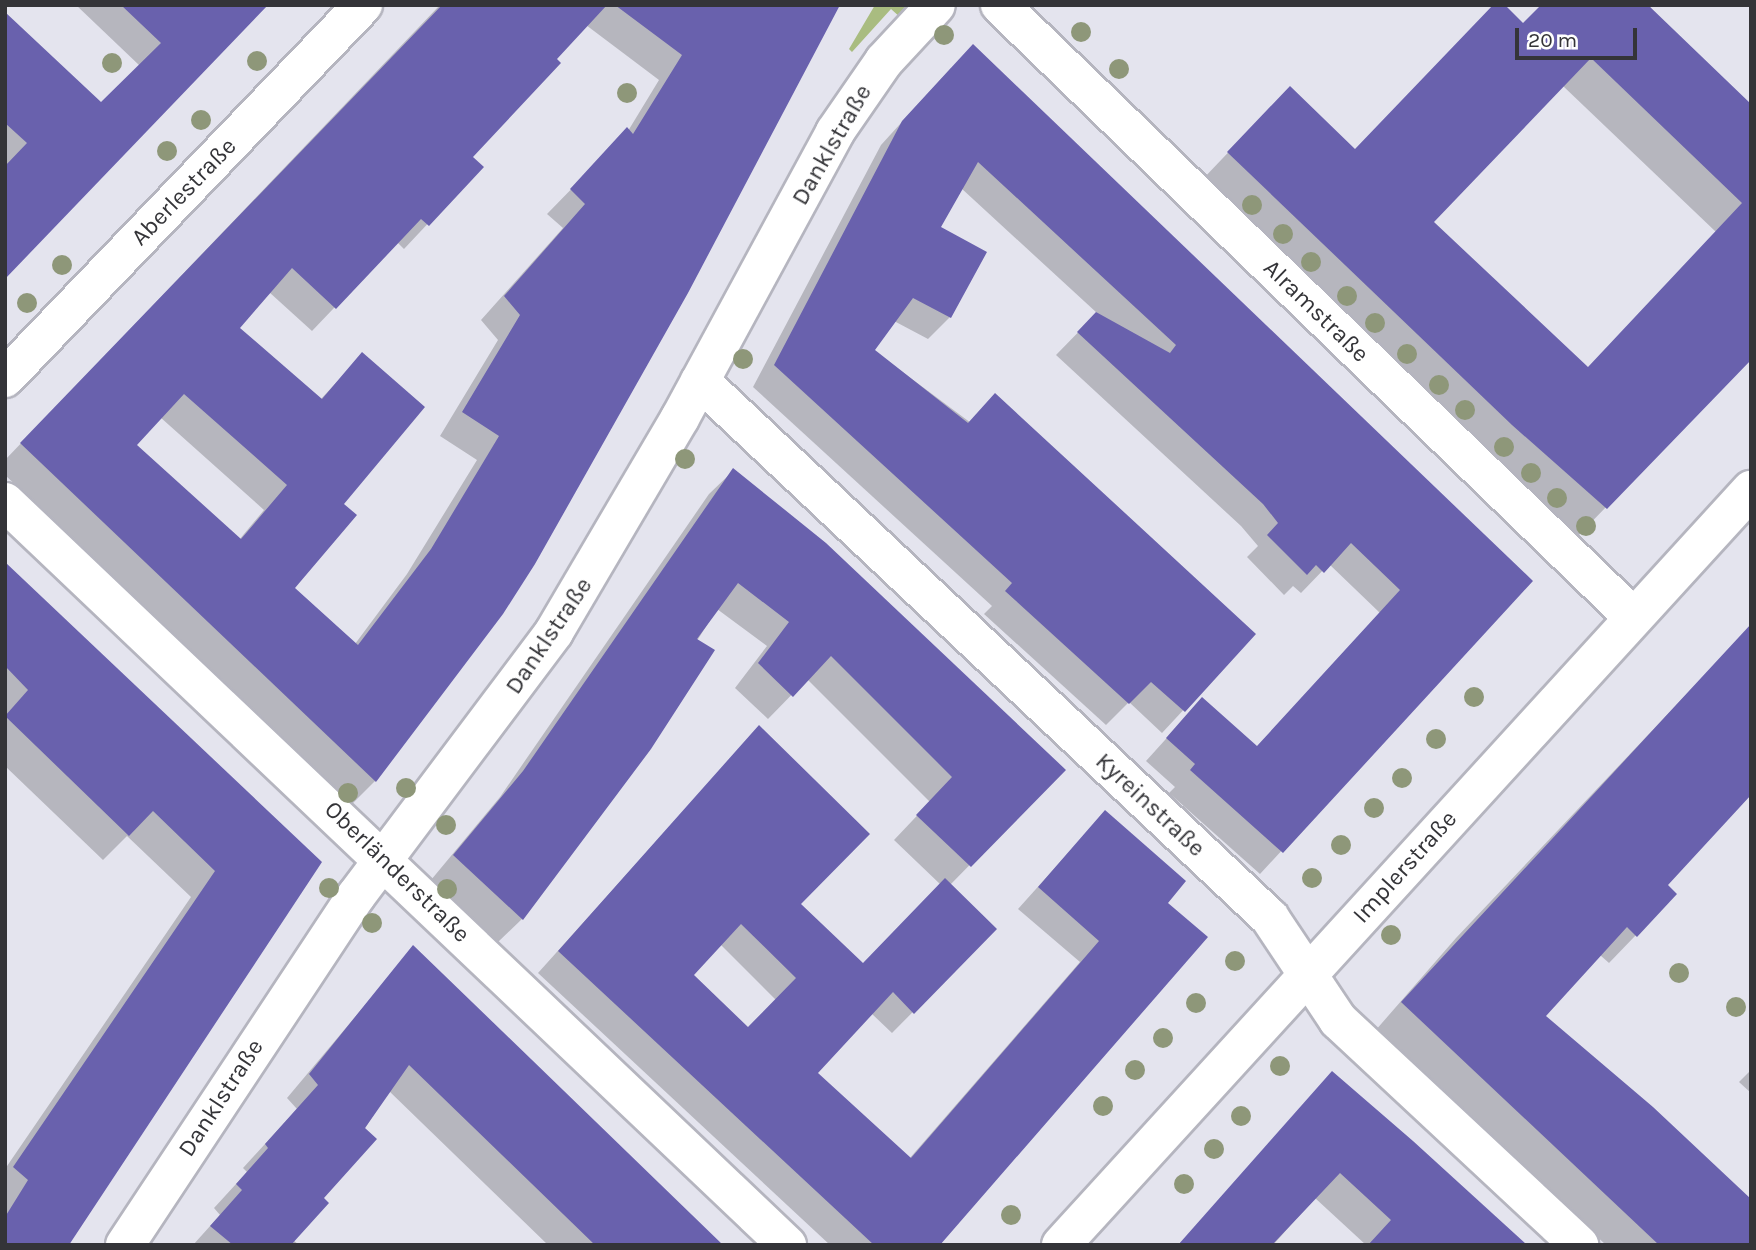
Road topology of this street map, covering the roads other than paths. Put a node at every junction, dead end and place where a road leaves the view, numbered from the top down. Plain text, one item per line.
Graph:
1 (363, 5) edge
2 (936, 5) edge
3 (1000, 5) edge
4 (5, 378) edge
5 (700, 381) junction
6 (1751, 490) edge
7 (5, 502) edge
8 (1632, 617) junction
9 (384, 860) junction
10 (1307, 973) junction
11 (125, 1245) edge
12 (787, 1245) edge
13 (1061, 1245) edge
14 (1579, 1245) edge

1 - 4 street, Aberlestraße
2 - 5 street, Danklstraße
3 - 8 street, Alramstraße
5 - 9 street, Danklstraße
5 - 10 street, Kyreinstraße
6 - 8 street, Implerstraße
7 - 9 street, Oberländerstraße
8 - 10 street, Implerstraße
9 - 11 street, Danklstraße
9 - 12 street, Oberländerstraße
10 - 13 street, Implerstraße
10 - 14 street, Kyreinstraße

